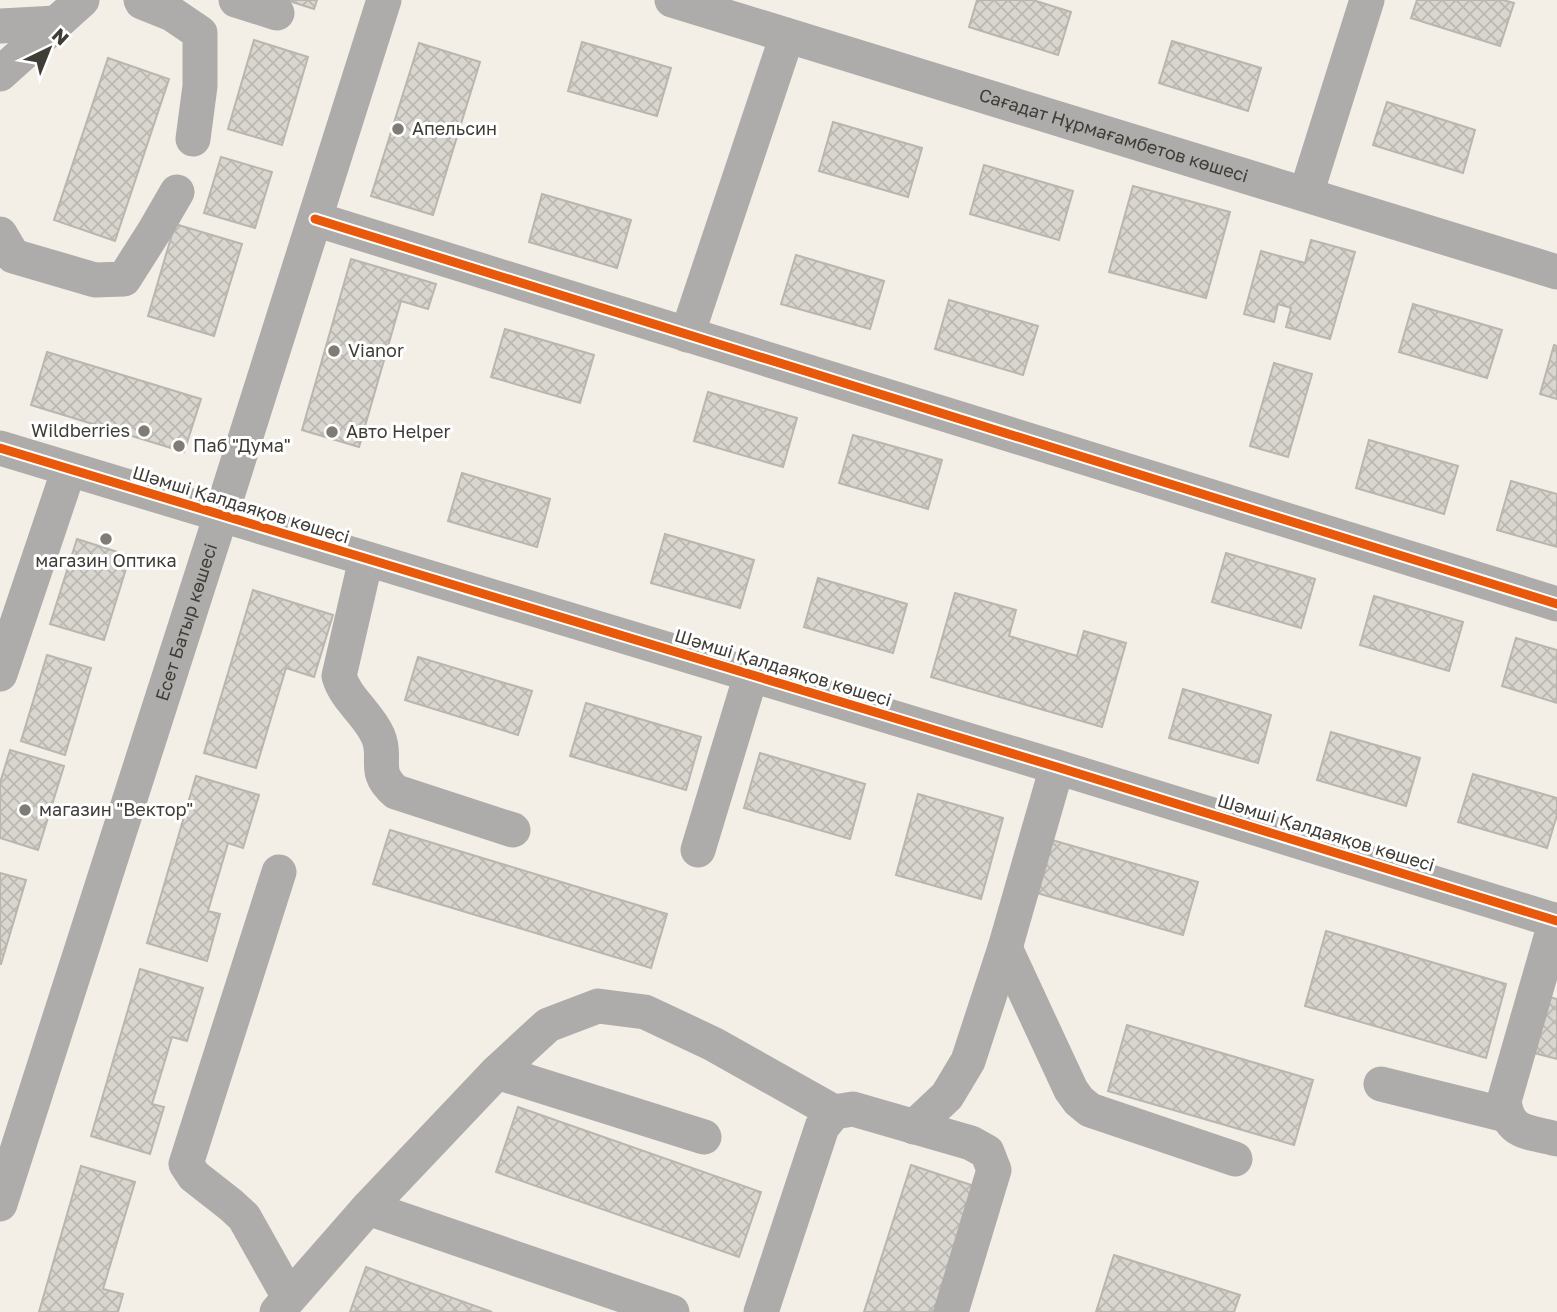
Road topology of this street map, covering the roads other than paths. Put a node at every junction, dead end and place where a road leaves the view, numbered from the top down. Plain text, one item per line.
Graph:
1 (82, 0) edge
2 (141, 0) edge
3 (236, 0) edge
4 (384, 0) edge
5 (672, 0) edge
6 (1367, 0) edge
7 (277, 13) dead end
8 (56, 23) junction
9 (0, 26) edge
10 (787, 36) junction
11 (0, 74) edge
12 (193, 139) dead end
13 (177, 192) dead end
14 (1306, 194) junction
15 (315, 219) junction
16 (4, 248) edge
17 (1557, 272) edge
18 (687, 335) junction
19 (0, 448) edge
20 (69, 469) junction
21 (221, 515) junction
22 (366, 559) junction
23 (1557, 604) edge
24 (0, 674) edge
25 (751, 675) junction
26 (1057, 767) junction
27 (513, 830) dead end
28 (698, 849) dead end
29 (279, 872) dead end
30 (1557, 920) edge
31 (1005, 948) junction
32 (497, 1072) junction
33 (1381, 1084) dead end
34 (834, 1112) junction
35 (1506, 1115) junction
36 (13, 1121) edge
37 (914, 1127) junction
38 (704, 1137) dead end
39 (1557, 1139) edge
40 (1235, 1159) dead end
41 (0, 1204) edge
42 (368, 1208) junction
43 (283, 1304) edge
44 (672, 1312) edge
45 (761, 1312) edge
46 (951, 1312) edge

1 - 8 street
2 - 12 street
3 - 7 street
4 - 15 street, Есет Батыр көшесі
5 - 10 street, Сағадат Нұрмағамбетов көшесі
6 - 14 street
8 - 9 street
8 - 11 street
10 - 14 street, Сағадат Нұрмағамбетов көшесі
10 - 18 street
13 - 16 street
14 - 17 street, Сағадат Нұрмағамбетов көшесі
15 - 18 street
15 - 21 street, Есет Батыр көшесі
18 - 23 street
19 - 20 street, Шәмші Қалдаяқов көшесі
20 - 21 street, Шәмші Қалдаяқов көшесі
20 - 24 street
21 - 22 street, Шәмші Қалдаяқов көшесі
21 - 36 street, Есет Батыр көшесі
22 - 25 street, Шәмші Қалдаяқов көшесі
22 - 27 street
25 - 26 street, Шәмші Қалдаяқов көшесі
25 - 28 street
26 - 30 street, Шәмші Қалдаяқов көшесі
26 - 31 street
29 - 43 street
30 - 35 street
31 - 37 street
31 - 40 street
32 - 34 street
32 - 38 street
32 - 42 street
33 - 35 street
34 - 37 street
34 - 45 street
35 - 39 street
36 - 41 street, Есет Батыр көшесі
37 - 46 street
42 - 43 street
42 - 44 street

